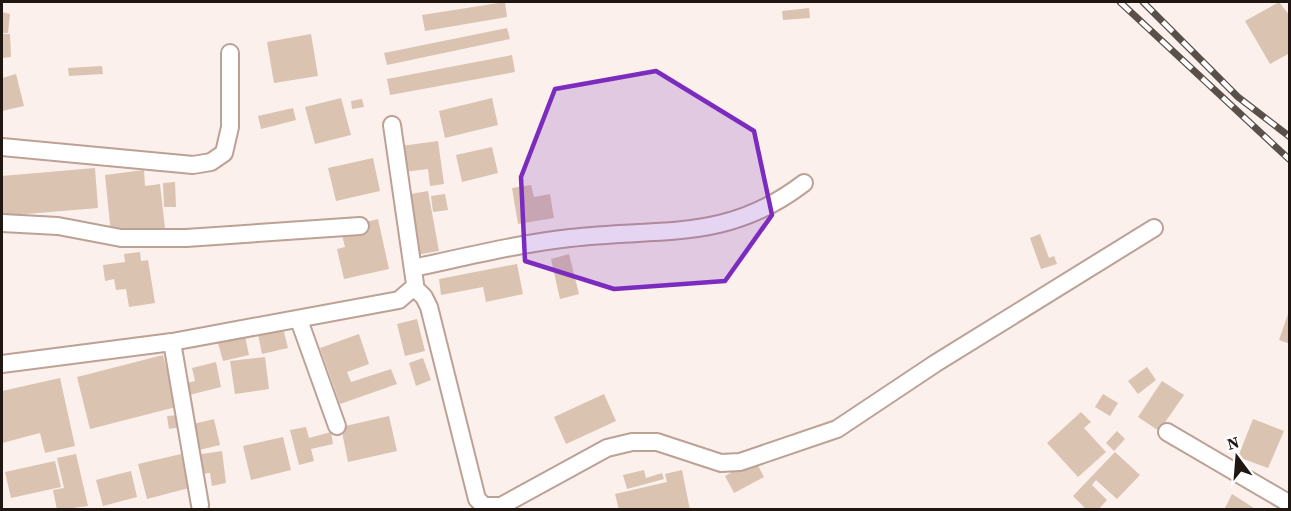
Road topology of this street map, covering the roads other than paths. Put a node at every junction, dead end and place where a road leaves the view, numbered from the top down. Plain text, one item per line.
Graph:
1 (230, 53) dead end
2 (392, 125) dead end
3 (2, 147) edge
4 (804, 183) dead end
5 (2, 223) edge
6 (360, 226) dead end
7 (1154, 228) dead end
8 (413, 268) junction
9 (414, 287) junction
10 (299, 320) junction
11 (172, 342) junction
12 (2, 364) edge
13 (337, 426) dead end
14 (1167, 432) dead end
15 (1290, 504) edge
16 (200, 505) dead end

1 - 3 street
2 - 8 street
4 - 8 street
5 - 6 street
7 - 9 street
8 - 9 street
9 - 10 street
10 - 11 street
10 - 13 street
11 - 12 street
11 - 16 street
14 - 15 street

